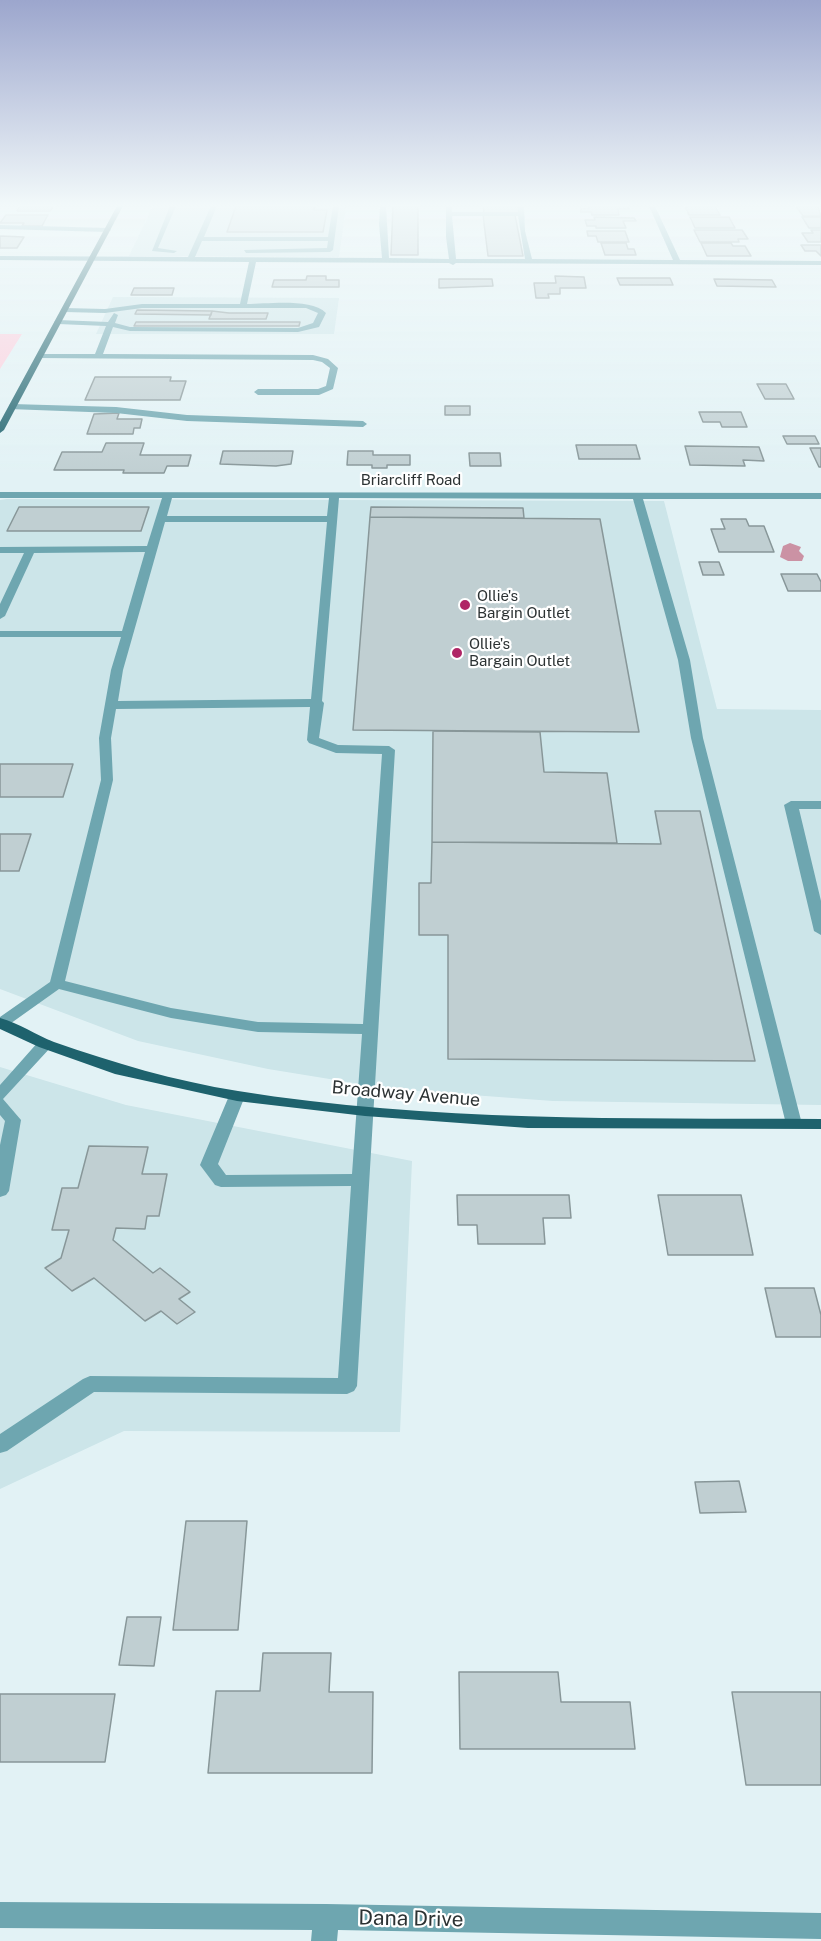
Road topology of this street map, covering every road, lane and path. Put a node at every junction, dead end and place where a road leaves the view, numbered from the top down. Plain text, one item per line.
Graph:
1 (72, 297) edge
2 (245, 297) edge
3 (243, 306) junction
4 (65, 310) junction
5 (117, 310) junction
6 (58, 322) junction
7 (109, 323) junction
8 (40, 356) junction
9 (98, 356) junction
10 (258, 392) dead end
11 (12, 407) junction
12 (363, 424) dead end
13 (0, 430) edge
14 (0, 495) edge
15 (168, 495) junction
16 (334, 495) junction
17 (637, 496) junction
18 (821, 496) edge
19 (161, 519) junction
20 (332, 519) junction
21 (152, 549) junction
22 (0, 550) edge
23 (30, 550) junction
24 (0, 616) edge
25 (0, 634) edge
26 (127, 634) junction
27 (318, 703) junction
28 (111, 705) junction
29 (821, 806) edge
30 (821, 931) edge
31 (57, 984) junction
32 (1, 1023) edge
33 (370, 1029) junction
34 (45, 1044) junction
35 (0, 1095) edge
36 (237, 1096) junction
37 (0, 1104) edge
38 (365, 1111) junction
39 (794, 1124) junction
40 (821, 1124) edge
41 (360, 1180) junction
42 (0, 1191) edge
43 (0, 1446) edge
44 (0, 1915) edge
45 (821, 1926) edge
46 (325, 1929) edge

1 - 4 main road
2 - 3 street
3 - 5 street
3 - 7 street
4 - 5 street
4 - 6 main road
5 - 7 street
6 - 7 street
6 - 8 main road
7 - 9 street
8 - 9 street
8 - 11 main road
9 - 10 street
11 - 12 street
11 - 13 main road
14 - 15 street, Briarcliff Road
15 - 16 street, Briarcliff Road
15 - 19 street
16 - 17 street, Briarcliff Road
16 - 20 street
17 - 18 street, Briarcliff Road
17 - 39 street
19 - 20 street
19 - 21 street
20 - 27 street
21 - 23 street
21 - 26 street
22 - 23 street
23 - 24 street
25 - 26 street
26 - 28 street
27 - 28 street
27 - 33 street
28 - 31 street
29 - 30 street
31 - 32 street
31 - 33 street
32 - 34 main road, Broadway Avenue
33 - 38 street
34 - 35 street
34 - 36 main road, Broadway Avenue
36 - 38 main road, Broadway Avenue
36 - 41 street
37 - 42 street
38 - 39 main road, Broadway Avenue
38 - 41 street
39 - 40 main road, Broadway Avenue
41 - 43 street
44 - 46 street, Dana Drive
45 - 46 street, Dana Drive

